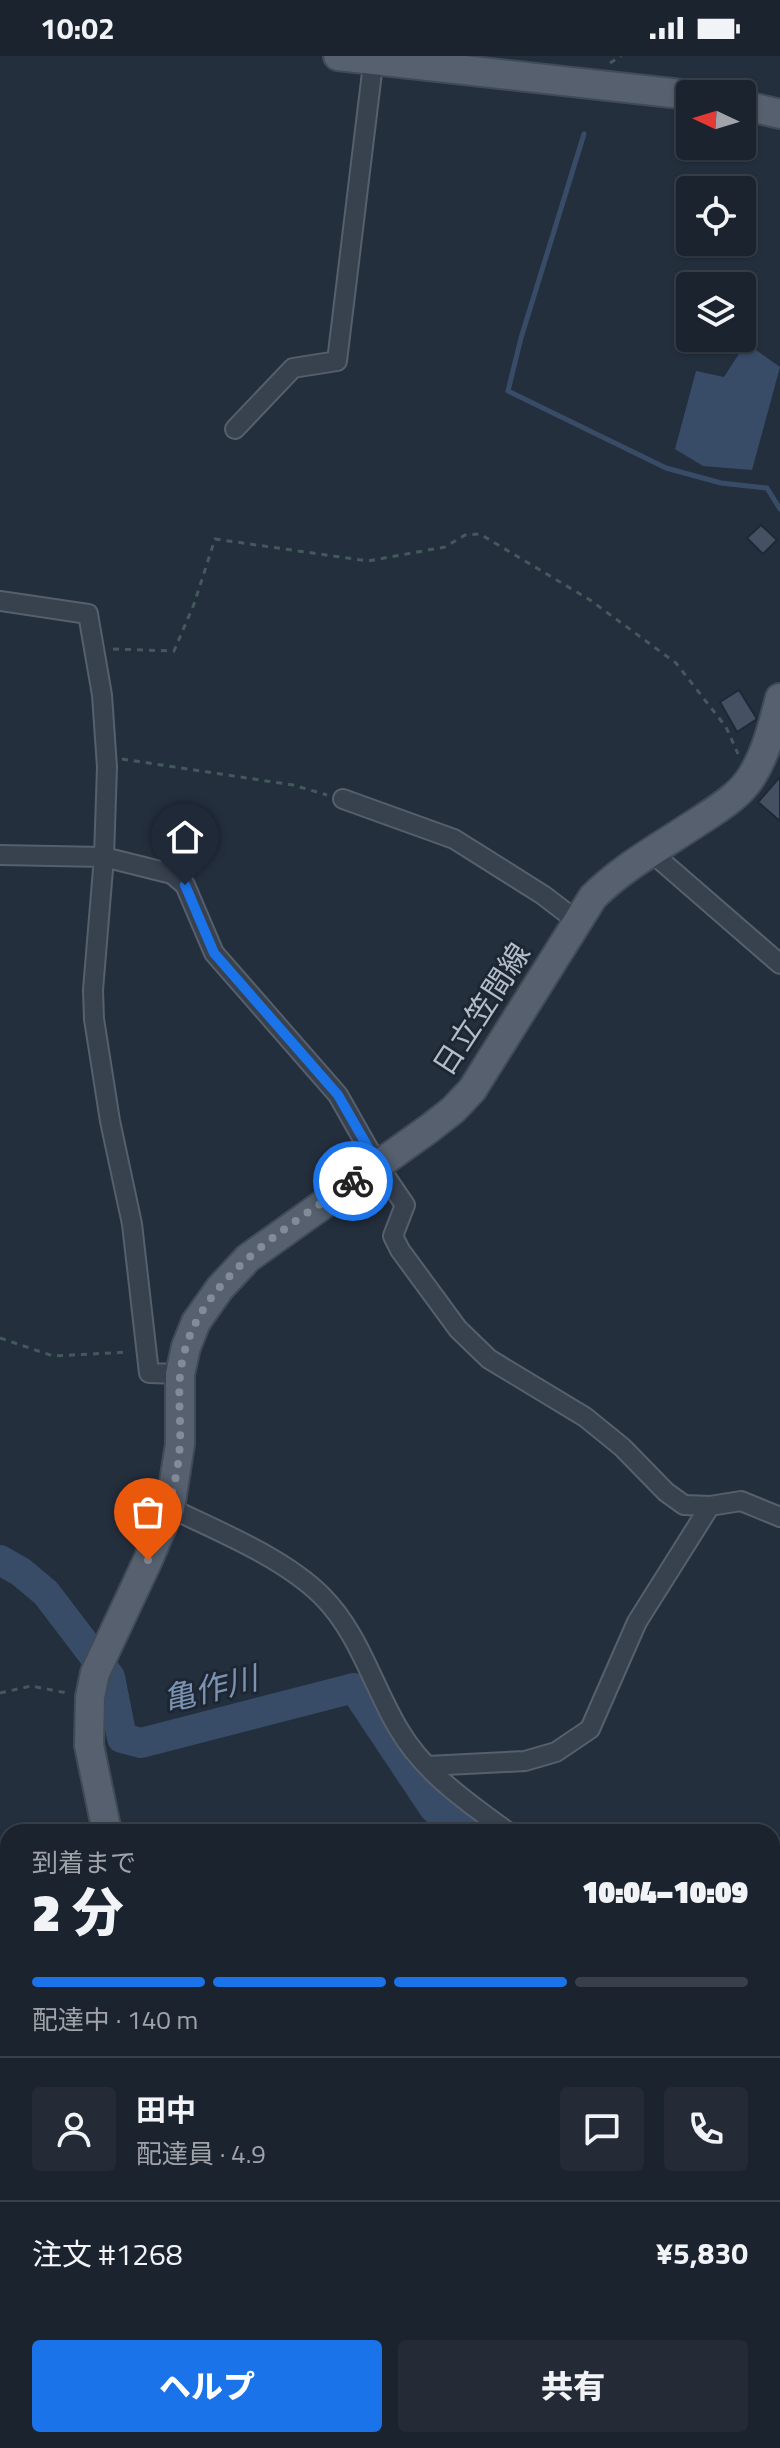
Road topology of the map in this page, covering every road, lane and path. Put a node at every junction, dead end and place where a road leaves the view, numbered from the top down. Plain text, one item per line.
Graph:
1 (338, 56) edge
2 (374, 59) edge
3 (676, 93) edge
4 (756, 108) edge
5 (780, 114) edge
6 (235, 429) dead end
7 (0, 601) edge
8 (95, 648) junction
9 (780, 698) edge
10 (106, 757) junction
11 (742, 789) junction
12 (343, 799) joint
13 (651, 852) junction
14 (0, 855) edge
15 (104, 857) junction
16 (577, 921) junction
17 (780, 964) edge
18 (377, 1164) junction
19 (0, 1338) edge
20 (146, 1351) junction
21 (180, 1374) junction
22 (710, 1506) junction
23 (170, 1508) junction
24 (780, 1517) edge
25 (95, 1677) junction
26 (0, 1693) edge
27 (427, 1766) junction
28 (105, 1824) edge
29 (497, 1824) edge

1 - 2 main road
2 - 3 main road
2 - 6 street
4 - 5 main road
7 - 8 street
8 - 10 street
8 - 11 path
9 - 11 main road, 日立笠間線
10 - 12 path
10 - 15 street
11 - 13 main road, 日立笠間線
12 - 16 street
13 - 16 main road, 日立笠間線
13 - 17 street
14 - 15 street
15 - 18 street
15 - 20 street
16 - 18 main road, 日立笠間線
18 - 21 main road, 日立笠間線
18 - 22 street
19 - 20 path
20 - 21 street
21 - 23 main road, 日立笠間線
22 - 24 street
22 - 27 street
23 - 25 main road, 日立笠間線
23 - 27 street
25 - 26 path
25 - 28 main road, 日立笠間線
27 - 29 street

